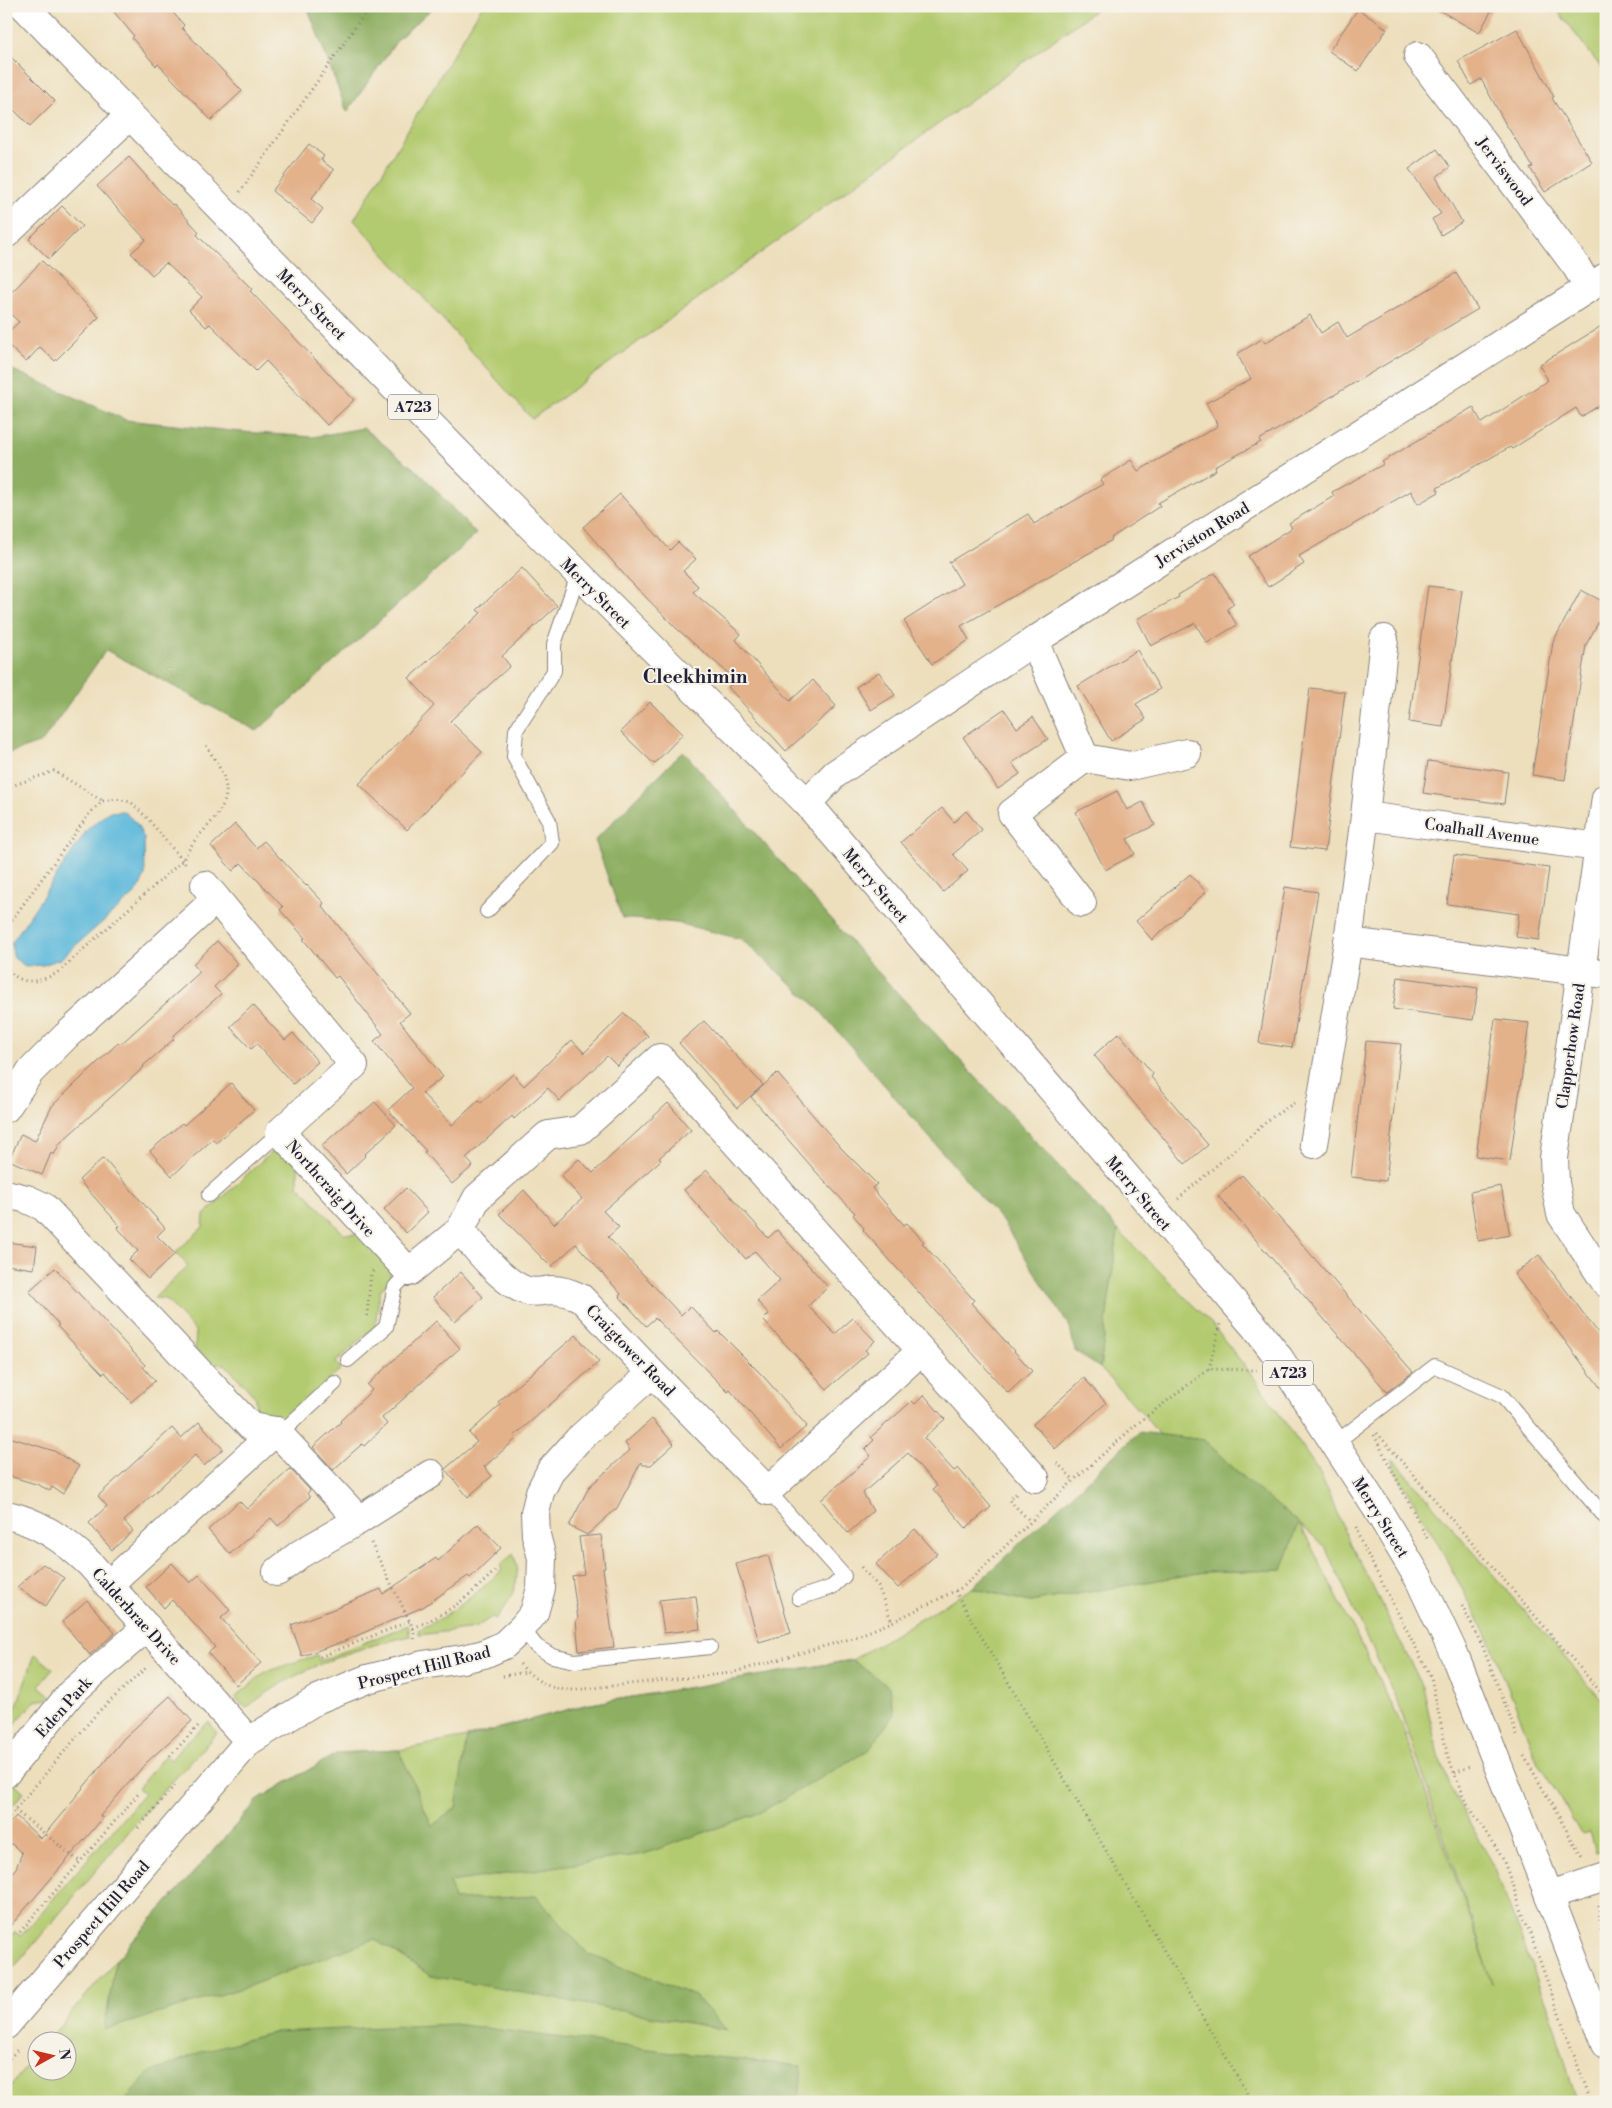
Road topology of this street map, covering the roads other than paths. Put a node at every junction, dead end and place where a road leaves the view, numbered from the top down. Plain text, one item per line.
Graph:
1 (24, 6) edge
2 (1418, 56) dead end
3 (129, 116) junction
4 (8, 229) edge
5 (1597, 282) edge
6 (578, 575) junction
7 (1384, 639) dead end
8 (1034, 641) junction
9 (1187, 753) dead end
10 (1085, 758) junction
11 (1606, 798) edge
12 (807, 803) junction
13 (1365, 816) junction
14 (1602, 847) edge
15 (1082, 903) dead end
16 (487, 911) dead end
17 (1348, 942) junction
18 (1593, 972) edge
19 (6, 1108) edge
20 (280, 1132) junction
21 (1314, 1144) dead end
22 (6, 1194) edge
23 (208, 1196) dead end
24 (460, 1230) junction
25 (410, 1272) junction
26 (1606, 1283) edge
27 (921, 1352) junction
28 (348, 1360) dead end
29 (652, 1373) junction
30 (336, 1384) dead end
31 (276, 1431) junction
32 (1334, 1444) junction
33 (431, 1474) dead end
34 (1035, 1478) dead end
35 (768, 1491) junction
36 (6, 1515) edge
37 (1606, 1518) edge
38 (360, 1520) junction
39 (277, 1572) dead end
40 (108, 1585) junction
41 (799, 1598) dead end
42 (147, 1627) junction
43 (513, 1636) junction
44 (710, 1647) dead end
45 (249, 1741) junction
46 (6, 1773) edge
47 (1606, 1878) edge
48 (1549, 1895) junction
49 (13, 2036) edge
50 (1606, 2044) edge

1 - 3 street, Merry Street / A723
2 - 5 street, Jerviswood
3 - 4 street
3 - 6 street, Merry Street / A723
5 - 8 street, Jerviston Road
6 - 12 street, Merry Street / A723
6 - 16 lane
7 - 13 street
8 - 10 street
8 - 12 street, Jerviston Road
9 - 10 street
10 - 15 street
11 - 14 street, Clapperhow Road
12 - 32 street, Merry Street / A723
13 - 14 street, Coalhall Avenue
13 - 17 street
14 - 18 street, Clapperhow Road
17 - 18 street
17 - 21 street
18 - 26 street, Clapperhow Road
19 - 20 street, Northcraig Drive
20 - 23 lane
20 - 25 street, Northcraig Drive
22 - 31 street
24 - 25 street
24 - 27 street
24 - 29 street, Craigtower Road
25 - 28 lane
27 - 34 street
27 - 35 street
29 - 35 street, Craigtower Road
29 - 43 street
30 - 31 lane
31 - 38 street
31 - 40 street
32 - 37 lane
32 - 48 street, Merry Street / A723
33 - 38 street
35 - 41 lane
36 - 40 street, Calderbrae Drive
38 - 39 street
40 - 42 street, Calderbrae Drive
42 - 45 street, Calderbrae Drive
42 - 46 street, Eden Park
43 - 44 lane
43 - 45 street, Prospect Hill Road
45 - 49 street, Prospect Hill Road
47 - 48 street
48 - 50 street, Merry Street / A723

